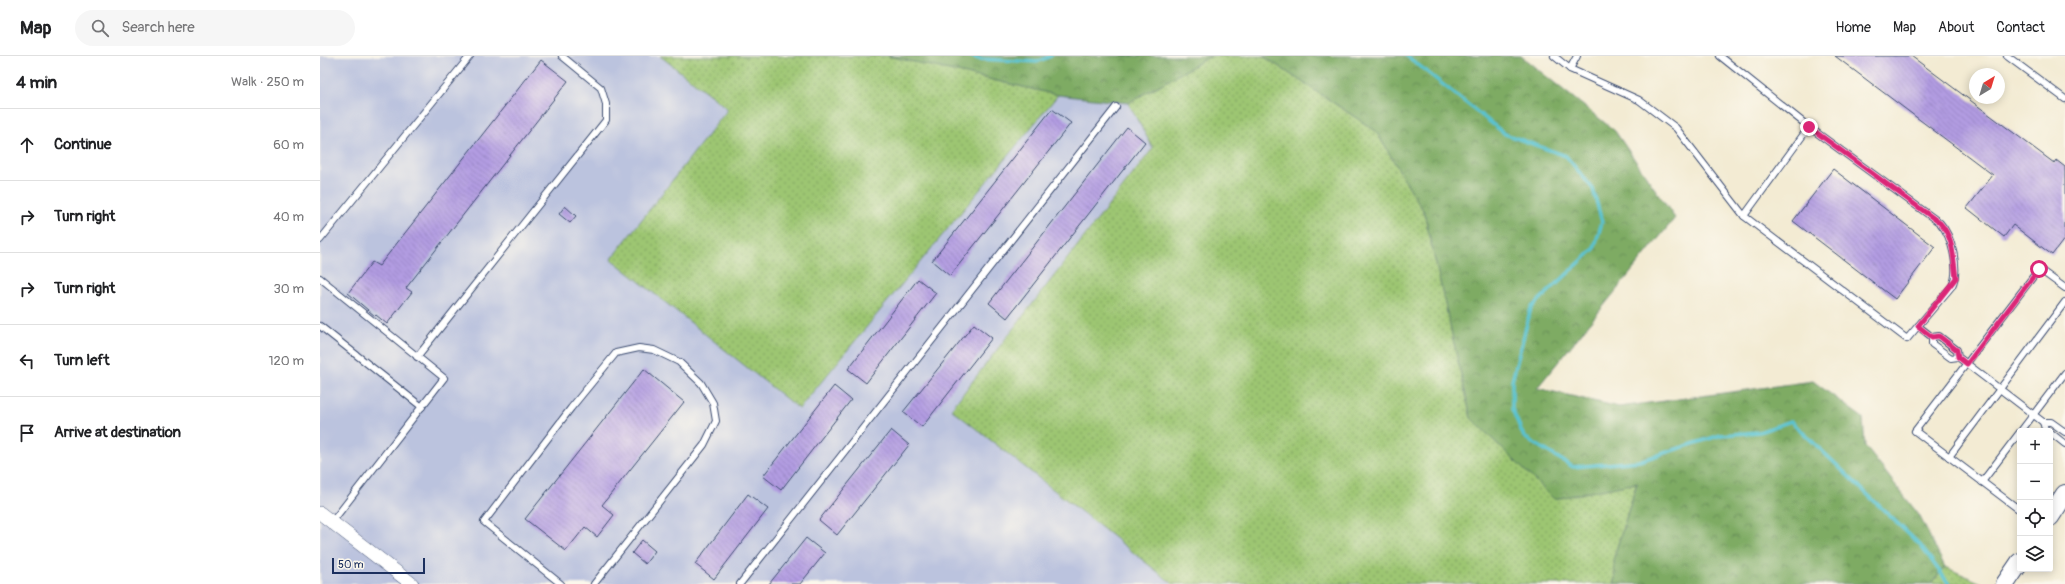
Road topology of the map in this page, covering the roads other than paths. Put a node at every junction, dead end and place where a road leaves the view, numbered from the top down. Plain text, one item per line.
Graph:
1 (470, 56) edge
2 (562, 56) edge
3 (1554, 56) edge
4 (1577, 56) edge
5 (1720, 56) edge
6 (2007, 56) edge
7 (1570, 69) junction
8 (2065, 99) edge
9 (1116, 107) dead end
10 (1809, 127) junction
11 (1744, 216) junction
12 (320, 240) edge
13 (320, 278) edge
14 (2065, 288) edge
15 (2065, 302) edge
16 (320, 326) edge
17 (1918, 326) junction
18 (1932, 337) junction
19 (417, 357) junction
20 (1958, 357) junction
21 (1967, 364) junction
22 (2065, 373) edge
23 (2000, 388) junction
24 (422, 407) junction
25 (2034, 414) junction
26 (2043, 422) junction
27 (2022, 428) edge
28 (2045, 428) edge
29 (2065, 432) edge
30 (2017, 435) edge
31 (2053, 435) edge
32 (2065, 444) edge
33 (1949, 457) junction
34 (1982, 482) junction
35 (2065, 494) edge
36 (2017, 508) edge
37 (2053, 512) edge
38 (320, 513) edge
39 (332, 522) junction
40 (2017, 566) edge
41 (404, 582) edge
42 (561, 584) edge
43 (594, 584) edge
44 (740, 584) edge
45 (2005, 584) edge

1 - 12 lane
2 - 19 lane
3 - 7 lane
4 - 7 lane
5 - 10 lane
6 - 8 lane
7 - 11 lane
9 - 44 lane
10 - 11 lane
10 - 17 lane
11 - 17 lane
13 - 19 lane
14 - 21 lane
15 - 23 lane
16 - 24 lane
17 - 18 lane
18 - 20 lane
18 - 20 lane
19 - 24 lane
20 - 21 lane
21 - 23 lane
21 - 33 lane
22 - 25 lane
23 - 25 lane
23 - 33 lane
24 - 39 lane
25 - 26 lane
25 - 27 lane
26 - 28 lane
26 - 29 lane
30 - 34 lane
31 - 32 lane
33 - 34 lane
34 - 36 lane
35 - 37 main road
38 - 39 street
39 - 41 street
40 - 45 main road
42 - 43 lane

